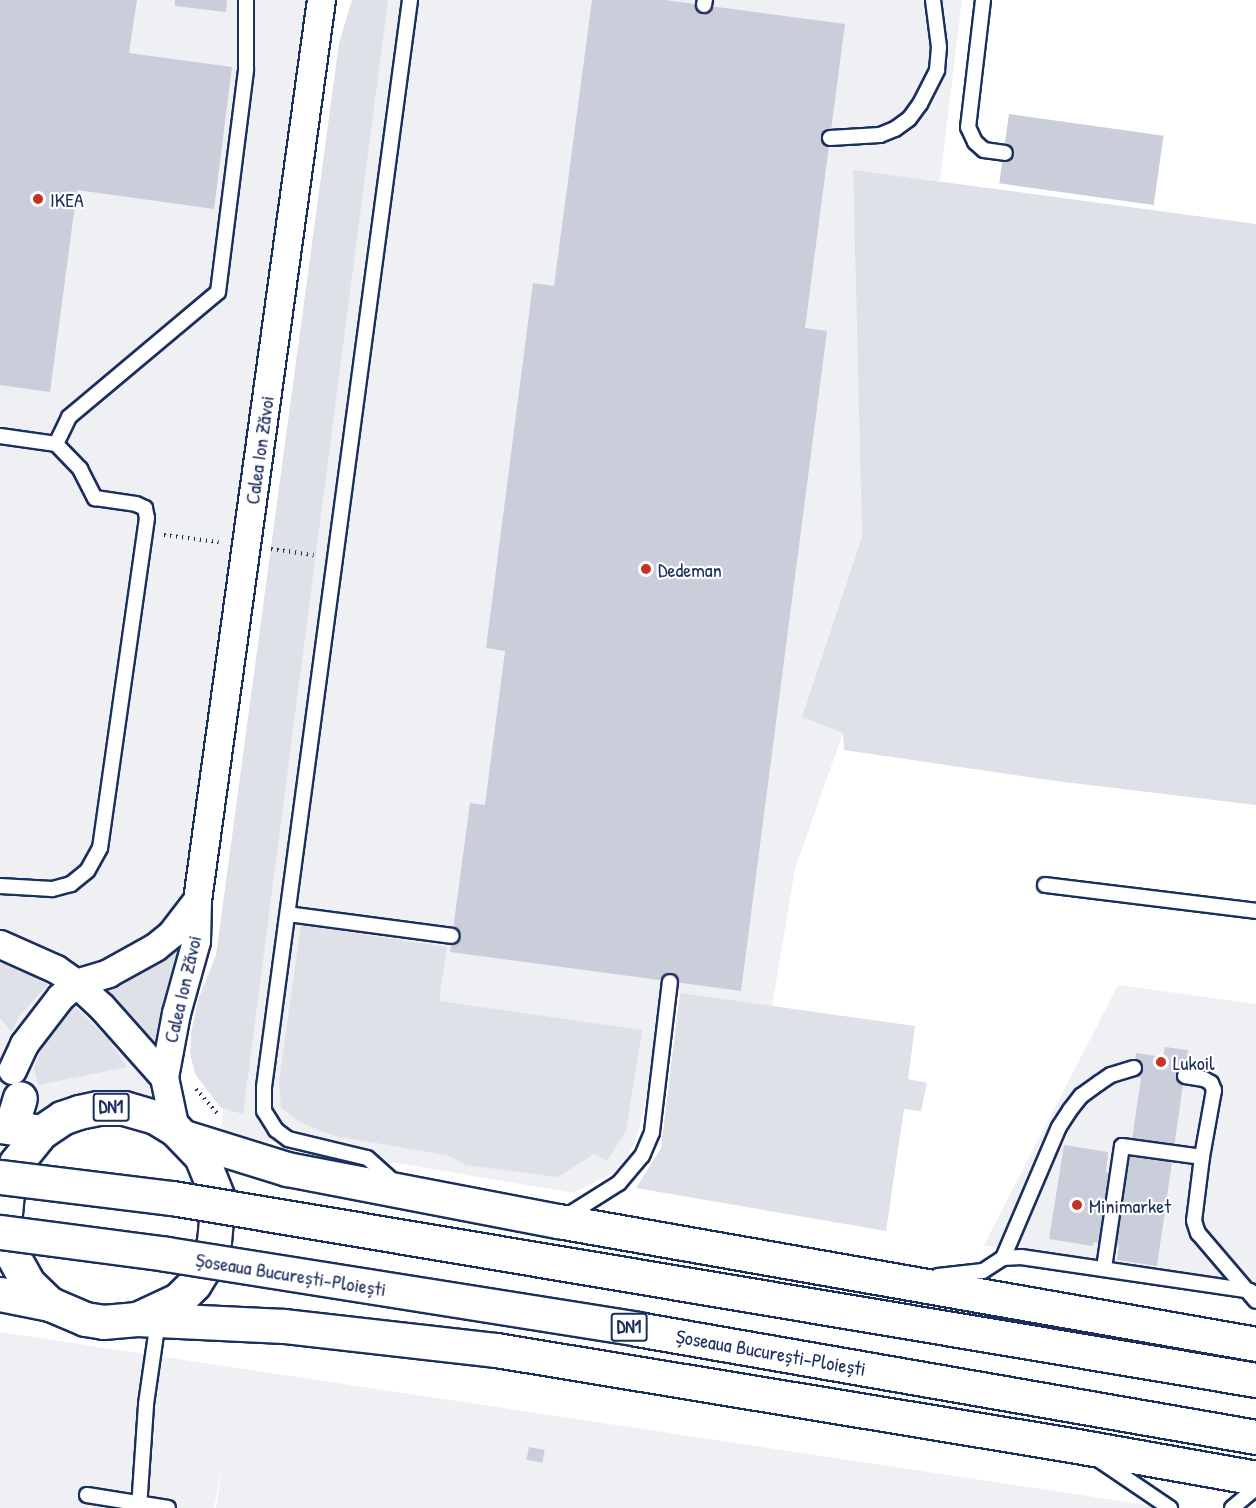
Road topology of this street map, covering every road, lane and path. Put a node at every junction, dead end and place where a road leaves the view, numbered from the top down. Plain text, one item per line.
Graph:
1 (246, 0) edge
2 (321, 0) edge
3 (410, 0) edge
4 (933, 0) edge
5 (983, 0) edge
6 (830, 138) dead end
7 (1005, 153) dead end
8 (0, 436) edge
9 (56, 444) junction
10 (1045, 885) dead end
11 (0, 886) edge
12 (197, 900) junction
13 (1256, 911) edge
14 (288, 914) junction
15 (452, 936) dead end
16 (0, 944) edge
17 (670, 982) dead end
18 (76, 983) junction
19 (1134, 1068) dead end
20 (1185, 1076) dead end
21 (164, 1077) junction
22 (18, 1106) edge
23 (181, 1134) junction
24 (1202, 1157) junction
25 (0, 1177) edge
26 (406, 1192) junction
27 (558, 1221) junction
28 (0, 1232) edge
29 (1003, 1258) junction
30 (1104, 1268) junction
31 (895, 1280) junction
32 (0, 1294) edge
33 (1253, 1294) edge
34 (50, 1304) junction
35 (148, 1320) junction
36 (1256, 1344) edge
37 (1256, 1380) edge
38 (1256, 1437) edge
39 (1077, 1446) junction
40 (1256, 1478) edge
41 (1256, 1488) edge
42 (87, 1495) dead end
43 (138, 1506) edge
44 (1167, 1507) edge
45 (168, 1508) edge
46 (1232, 1508) edge

1 - 9 lane
2 - 12 street, Calea Ion Zăvoi
3 - 14 lane
4 - 6 lane
5 - 7 lane
8 - 9 lane
9 - 11 lane
10 - 13 lane
12 - 18 street, Calea Ion Zăvoi
12 - 21 street, Calea Ion Zăvoi
14 - 15 lane
14 - 26 lane
16 - 18 street
17 - 27 lane
18 - 21 street
18 - 22 street, Calea Ion Zăvoi
19 - 29 lane
20 - 24 lane
21 - 23 street
22 - 23 highway, DN1
22 - 34 highway, DN1
23 - 26 highway, DN1
23 - 35 highway, DN1
24 - 30 lane
24 - 33 lane
25 - 37 highway, bridge
26 - 27 highway, DN1
27 - 31 highway, DN1
28 - 38 highway, Șoseaua București-Ploiești / DN1, bridge
29 - 30 lane
29 - 31 lane
30 - 33 lane
31 - 36 highway, DN1
32 - 34 highway, DN1
34 - 35 highway, DN1
35 - 39 highway, DN1
35 - 43 lane
39 - 40 highway, DN1
39 - 44 lane
41 - 46 lane
42 - 43 lane
43 - 45 lane

